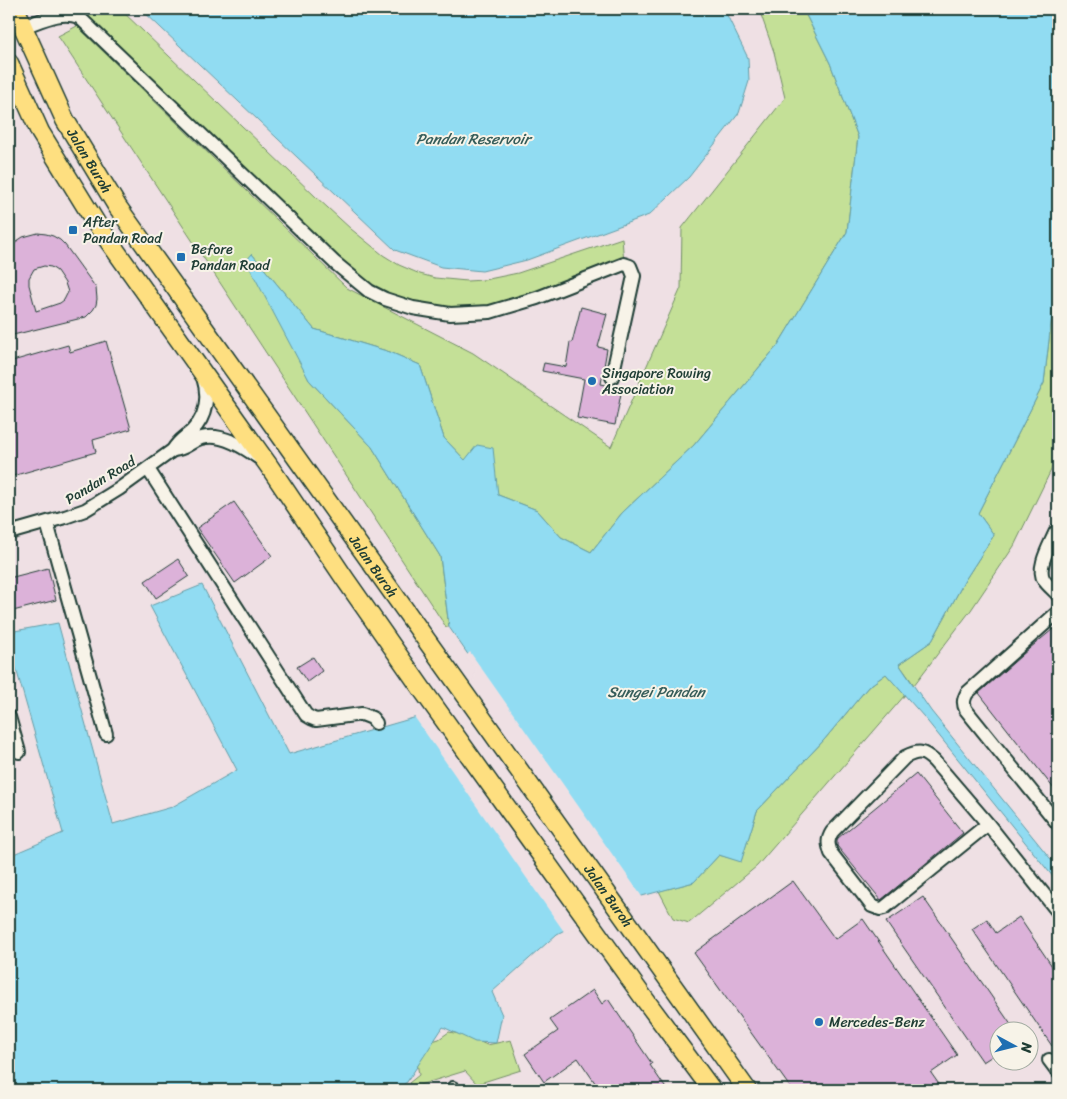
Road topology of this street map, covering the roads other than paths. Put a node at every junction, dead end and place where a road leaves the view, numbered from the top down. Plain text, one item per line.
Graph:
1 (16, 9) edge
2 (23, 27) junction
3 (9, 63) edge
4 (201, 372) junction
5 (612, 377) dead end
6 (173, 450) junction
7 (269, 466) junction
8 (148, 469) junction
9 (47, 523) junction
10 (1058, 530) edge
11 (9, 534) edge
12 (1058, 595) edge
13 (1058, 612) edge
14 (9, 717) edge
15 (376, 723) dead end
16 (106, 734) dead end
17 (19, 752) dead end
18 (988, 824) junction
19 (1058, 824) edge
20 (1058, 912) edge
21 (1049, 1060) dead end
22 (1058, 1072) edge
23 (712, 1090) edge
24 (747, 1090) edge

1 - 2 highway, Jalan Buroh
2 - 5 street
2 - 24 highway, Jalan Buroh
3 - 4 highway, Jalan Buroh
4 - 6 street, Pandan Road
4 - 7 highway, Jalan Buroh
6 - 7 street, Pandan Road
6 - 8 street, Pandan Road
7 - 23 highway, Jalan Buroh
8 - 9 street, Pandan Road
8 - 15 street
9 - 11 street, Pandan Road
9 - 16 street
10 - 12 street
13 - 19 street
14 - 17 street
18 - 18 street
18 - 20 street
21 - 22 street

